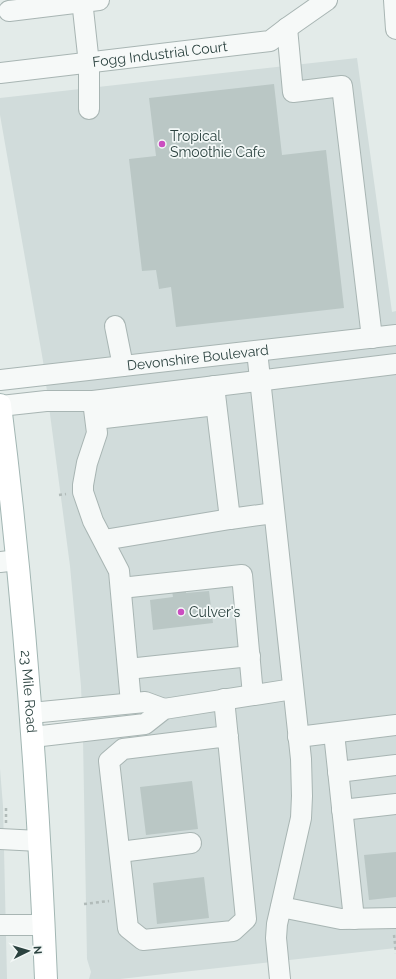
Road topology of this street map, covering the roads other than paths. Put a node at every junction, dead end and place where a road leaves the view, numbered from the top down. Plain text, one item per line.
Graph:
1 (327, 0) edge
2 (394, 0) edge
3 (88, 1) edge
4 (303, 6) edge
5 (9, 11) dead end
6 (287, 28) junction
7 (396, 29) edge
8 (89, 64) junction
9 (0, 73) edge
10 (89, 109) dead end
11 (115, 326) dead end
12 (396, 336) edge
13 (372, 338) junction
14 (257, 351) junction
15 (396, 364) edge
16 (123, 366) junction
17 (0, 380) edge
18 (260, 381) junction
19 (215, 396) junction
20 (0, 405) edge
21 (95, 410) junction
22 (274, 513) junction
23 (230, 519) junction
24 (104, 540) junction
25 (9, 561) edge
26 (121, 588) junction
27 (250, 656) junction
28 (128, 669) junction
29 (293, 689) junction
30 (253, 695) junction
31 (224, 699) junction
32 (131, 703) junction
33 (164, 709) junction
34 (31, 713) junction
35 (396, 725) edge
36 (334, 733) junction
37 (228, 736) junction
38 (33, 737) junction
39 (298, 737) junction
40 (396, 765) edge
41 (338, 772) junction
42 (396, 804) edge
43 (342, 810) junction
44 (0, 839) edge
45 (39, 841) junction
46 (191, 843) dead end
47 (120, 852) junction
48 (278, 916) junction
49 (246, 918) junction
50 (396, 918) edge
51 (354, 919) junction
52 (0, 925) edge
53 (44, 925) junction
54 (46, 979) edge
55 (280, 979) edge

1 - 4 street, Fogg Industrial Court
2 - 7 street
3 - 5 street
3 - 8 street
4 - 6 street, Fogg Industrial Court
6 - 8 street, Fogg Industrial Court
6 - 13 street
8 - 9 street, Fogg Industrial Court
8 - 10 street
11 - 16 street
12 - 13 street, Devonshire Boulevard
13 - 14 street, Devonshire Boulevard
14 - 16 street, Devonshire Boulevard
14 - 18 street
15 - 18 street
16 - 17 street, Devonshire Boulevard
18 - 19 street
18 - 22 street
19 - 21 street
19 - 23 street
20 - 21 street
20 - 25 main road, 23 Mile Road
21 - 24 street
22 - 23 street
22 - 29 street
23 - 24 street
24 - 26 street
25 - 34 main road, 23 Mile Road
26 - 27 street
26 - 28 street
27 - 28 street
27 - 30 street
28 - 32 street
29 - 30 street
29 - 39 street
30 - 31 street
31 - 33 street
31 - 37 street
32 - 33 street
32 - 34 street
33 - 38 street
34 - 38 main road, 23 Mile Road
35 - 36 street
36 - 39 street
36 - 41 street
37 - 47 street
37 - 49 street
38 - 45 main road, 23 Mile Road
39 - 48 street
40 - 41 street
41 - 43 street
42 - 43 street
43 - 51 street
44 - 45 street
45 - 53 main road, 23 Mile Road
46 - 47 street
47 - 49 street
48 - 49 street
48 - 51 street
48 - 55 street
50 - 51 street
52 - 53 street
53 - 54 main road, 23 Mile Road

